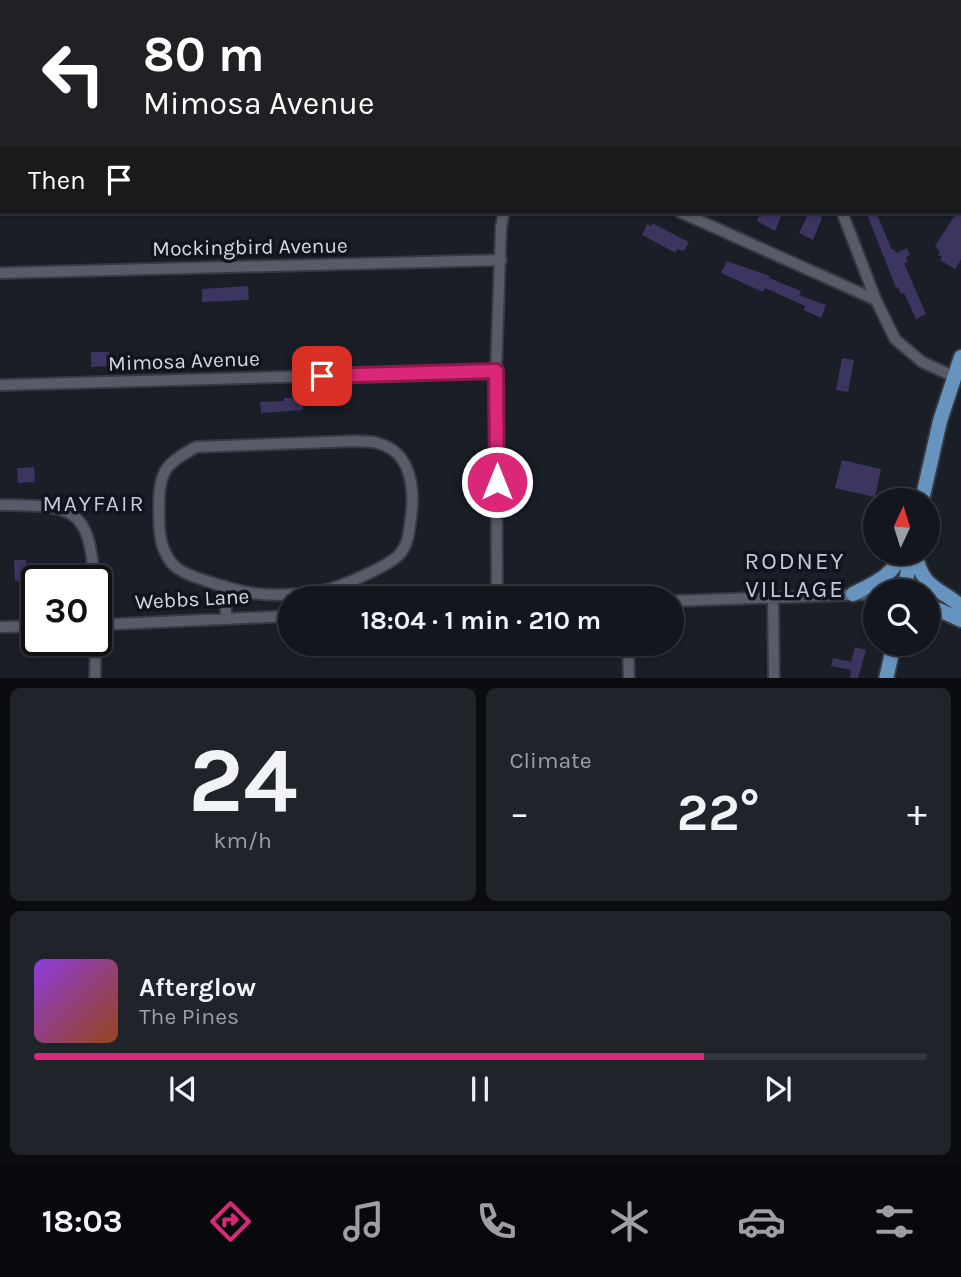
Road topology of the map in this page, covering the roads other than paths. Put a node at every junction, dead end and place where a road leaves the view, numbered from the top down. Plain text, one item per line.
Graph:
1 (504, 214) edge
2 (684, 214) edge
3 (843, 214) edge
4 (501, 260) junction
5 (0, 273) edge
6 (876, 300) junction
7 (961, 357) edge
8 (496, 371) junction
9 (953, 376) junction
10 (0, 386) edge
11 (924, 488) edge
12 (0, 505) edge
13 (93, 565) edge
14 (895, 565) edge
15 (917, 565) edge
16 (225, 586) junction
17 (335, 586) edge
18 (497, 586) edge
19 (853, 594) junction
20 (863, 594) edge
21 (277, 595) joint
22 (773, 596) junction
23 (940, 599) edge
24 (278, 600) edge
25 (684, 600) edge
26 (961, 606) edge
27 (940, 611) edge
28 (940, 615) edge
29 (278, 617) edge
30 (226, 619) junction
31 (961, 621) edge
32 (112, 625) edge
33 (21, 626) edge
34 (0, 627) edge
35 (95, 656) edge
36 (628, 656) edge
37 (891, 656) edge
38 (95, 678) edge
39 (629, 678) edge
40 (774, 678) edge
41 (886, 678) edge

1 - 4 street
2 - 6 street
3 - 6 street
4 - 5 street, Mockingbird Avenue
4 - 8 street
6 - 9 street
7 - 9 main road
8 - 10 street, Mimosa Avenue
8 - 18 street
9 - 11 main road
12 - 13 street
14 - 19 main road
15 - 26 main road
16 - 17 street, Webbs Lane
16 - 21 street, Webbs Lane
16 - 30 street
19 - 20 street
19 - 22 street
21 - 24 street, Webbs Lane
22 - 25 street
22 - 40 street
23 - 26 main road
27 - 31 main road
28 - 31 main road
29 - 30 street, Webbs Lane
30 - 32 street, Webbs Lane
33 - 34 street
35 - 38 street
36 - 39 street
37 - 41 main road

